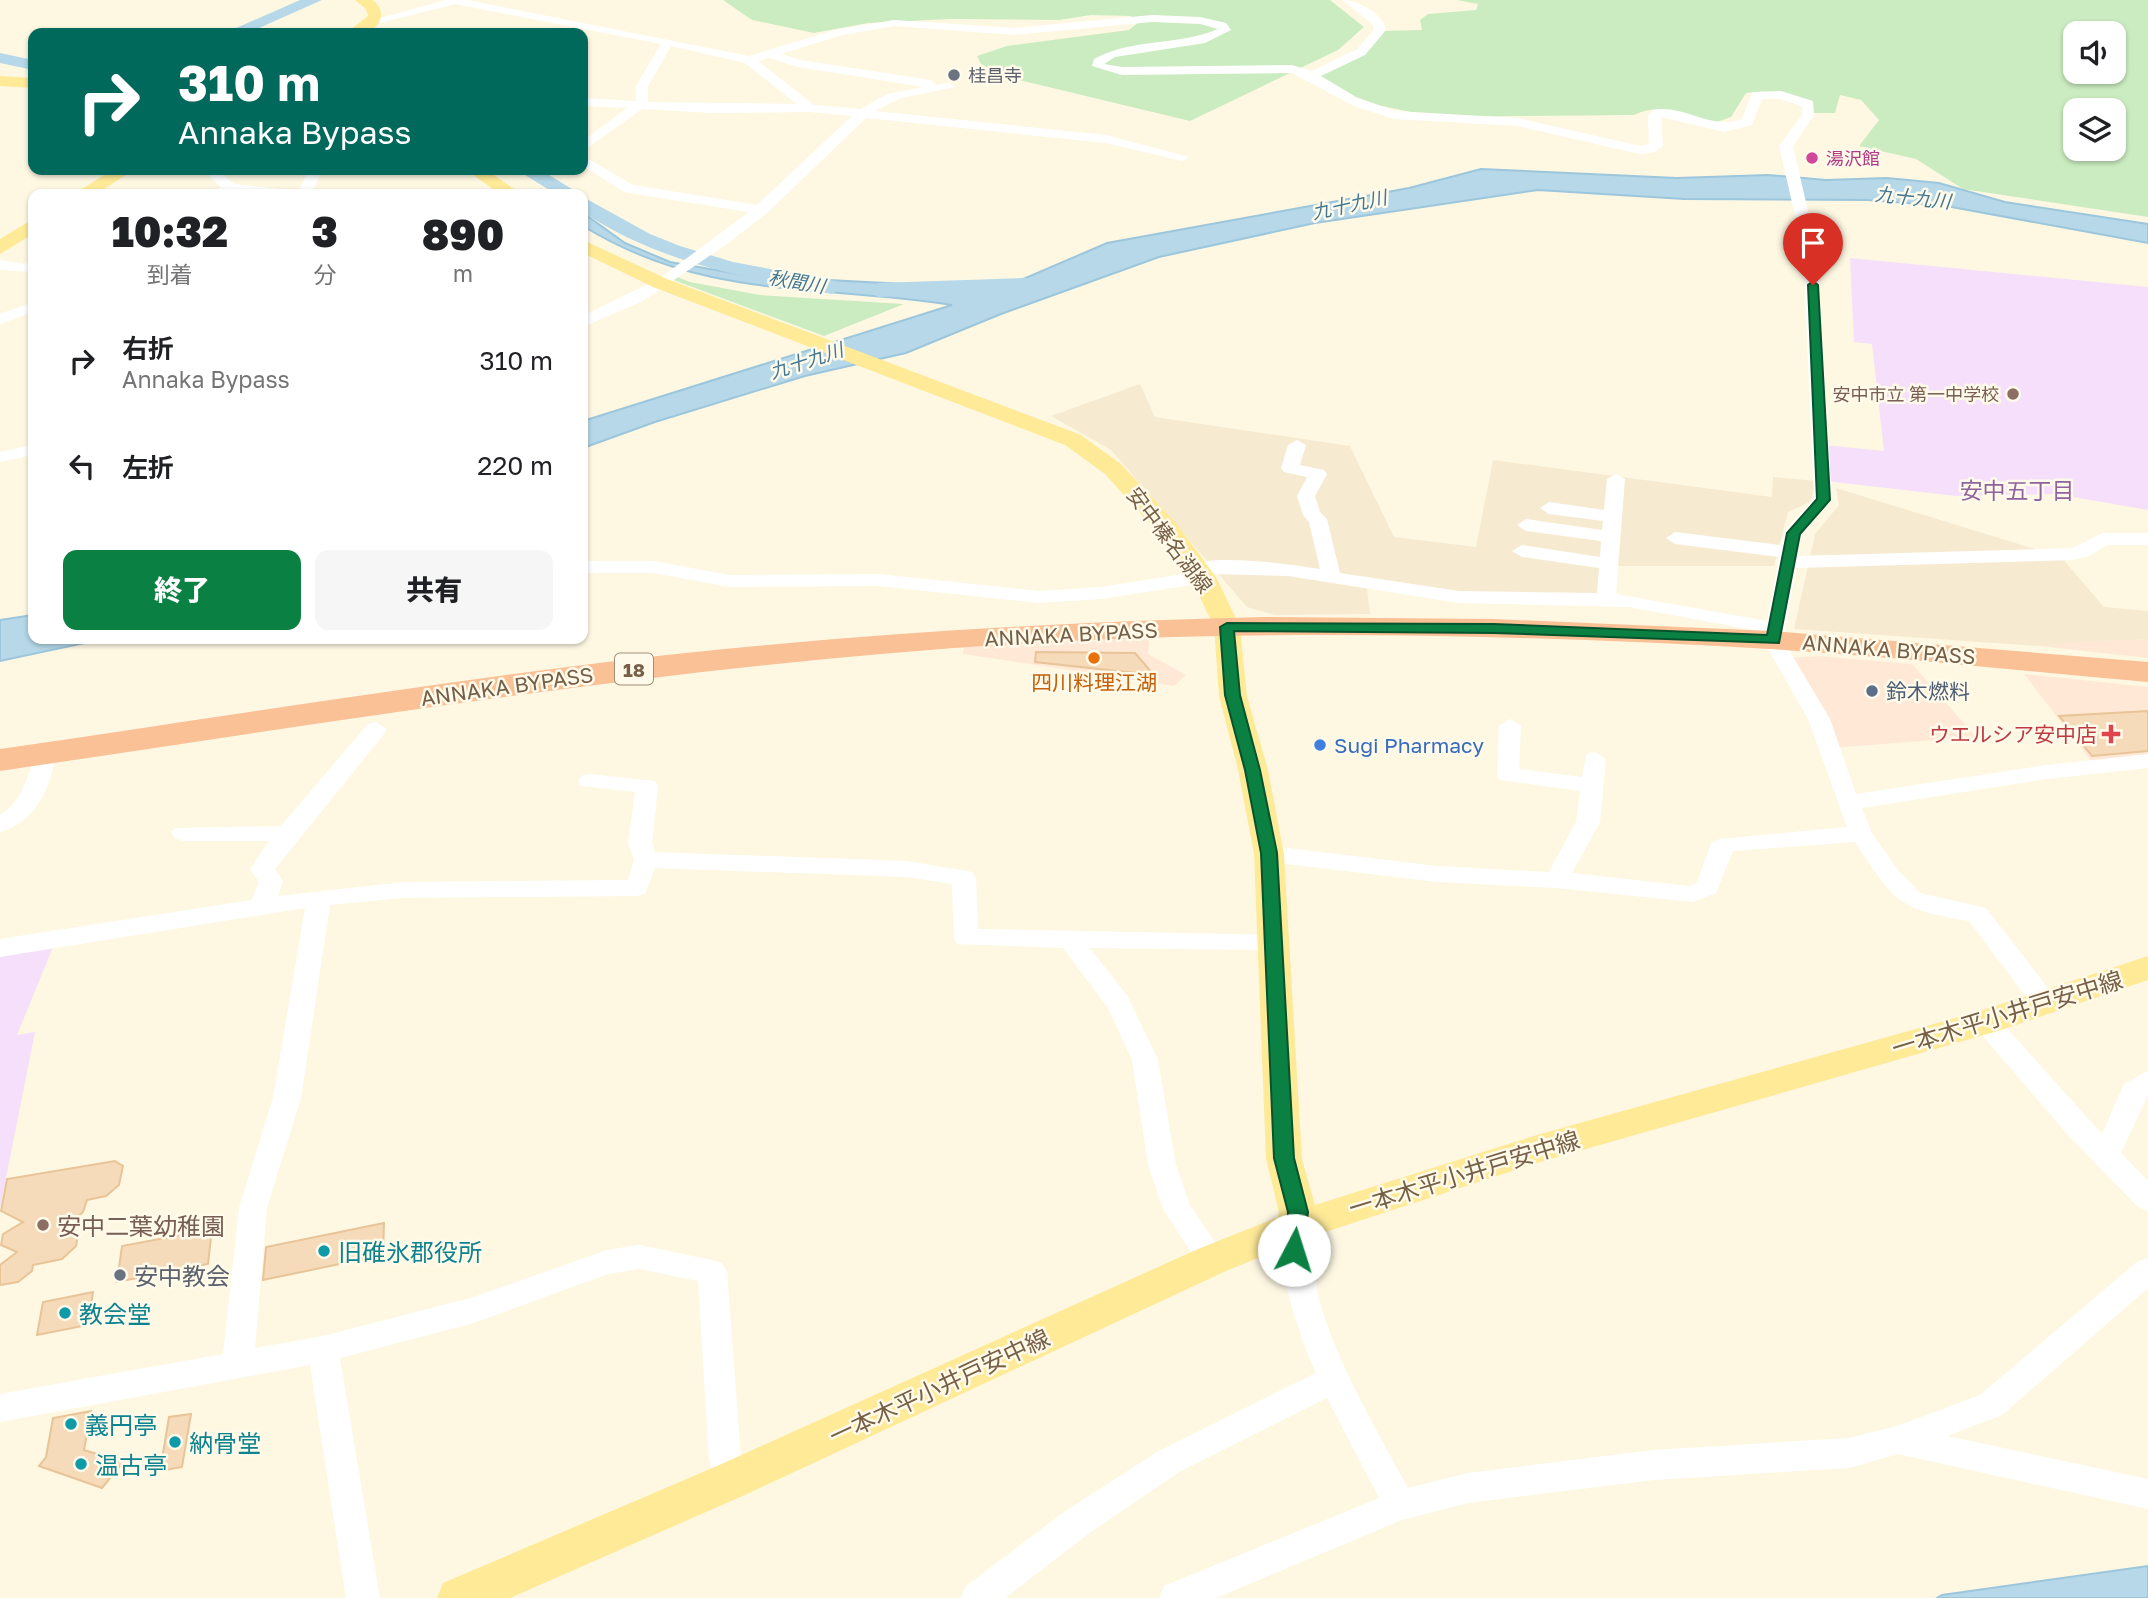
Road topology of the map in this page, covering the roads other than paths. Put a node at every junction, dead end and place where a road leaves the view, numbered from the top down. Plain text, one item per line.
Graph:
1 (362, 0) edge
2 (1349, 0) edge
3 (457, 1) edge
4 (377, 22) junction
5 (396, 26) dead end
6 (364, 28) edge
7 (668, 42) junction
8 (770, 54) junction
9 (749, 60) junction
10 (1314, 75) junction
11 (0, 81) edge
12 (28, 83) edge
13 (588, 102) edge
14 (642, 103) junction
15 (810, 108) junction
16 (863, 114) junction
17 (588, 143) edge
18 (1182, 157) dead end
19 (588, 163) edge
20 (116, 175) edge
21 (483, 175) edge
22 (92, 189) edge
23 (504, 189) edge
24 (762, 210) junction
25 (28, 228) edge
26 (0, 248) edge
27 (588, 249) edge
28 (1810, 249) joint
29 (0, 265) edge
30 (28, 268) edge
31 (666, 278) junction
32 (28, 309) edge
33 (0, 319) edge
34 (588, 320) edge
35 (1297, 445) dead end
36 (28, 451) edge
37 (0, 457) edge
38 (1616, 479) dead end
39 (1549, 508) dead end
40 (1613, 517) junction
41 (1527, 525) dead end
42 (1611, 537) junction
43 (1675, 538) dead end
44 (2148, 539) edge
45 (1522, 551) dead end
46 (1787, 557) junction
47 (1609, 564) junction
48 (588, 567) edge
49 (1199, 573) junction
50 (1331, 575) junction
51 (1606, 599) junction
52 (1227, 627) junction
53 (1774, 634) junction
54 (2148, 672) edge
55 (1510, 726) dead end
56 (376, 729) dead end
57 (46, 753) junction
58 (0, 760) edge
59 (1595, 760) dead end
60 (2148, 761) edge
61 (589, 780) dead end
62 (1591, 785) junction
63 (1847, 803) junction
64 (0, 824) edge
65 (183, 833) dead end
66 (287, 834) junction
67 (1861, 834) junction
68 (1269, 853) junction
69 (646, 860) junction
70 (1556, 880) junction
71 (319, 898) junction
72 (261, 909) junction
73 (1070, 939) junction
74 (1272, 941) junction
75 (0, 948) edge
76 (2148, 968) edge
77 (2045, 1003) junction
78 (1986, 1022) junction
79 (2148, 1081) edge
80 (2106, 1156) junction
81 (2148, 1199) edge
82 (1296, 1226) junction
83 (1212, 1261) junction
84 (2148, 1270) edge
85 (323, 1349) junction
86 (238, 1363) junction
87 (1335, 1379) junction
88 (0, 1408) edge
89 (1897, 1440) junction
90 (732, 1480) junction
91 (2148, 1494) edge
92 (1399, 1505) junction
93 (363, 1598) edge
94 (458, 1598) edge
95 (978, 1598) edge
96 (1177, 1598) edge

1 - 4 main road
2 - 10 street
3 - 4 street
3 - 7 street
4 - 5 street
4 - 6 main road
7 - 9 street
7 - 14 street
8 - 9 street
8 - 10 street
8 - 16 street
9 - 15 street
10 - 28 street
11 - 12 main road
13 - 14 street
14 - 15 street
14 - 17 street
15 - 16 street
16 - 18 street
16 - 24 street
19 - 24 street
20 - 22 main road
21 - 23 main road
24 - 31 street
25 - 26 main road
27 - 31 main road, 安中榛名湖線
28 - 46 street
29 - 30 street
31 - 34 street
31 - 49 main road, 安中榛名湖線
32 - 33 street
35 - 50 street
36 - 37 street
38 - 40 street
39 - 40 street
40 - 42 street
41 - 42 street
42 - 47 street
43 - 46 street
44 - 46 street
45 - 47 street
46 - 53 street
47 - 51 street
48 - 49 street
49 - 50 street
49 - 52 main road, 安中榛名湖線
50 - 51 street
51 - 53 street
52 - 53 highway, ANNAKA BYPASS / 18
52 - 57 highway, ANNAKA BYPASS / 18
52 - 68 main road, 安中榛名湖線
53 - 54 highway, ANNAKA BYPASS / 18
53 - 63 street
55 - 62 street
56 - 66 street
57 - 58 highway, ANNAKA BYPASS / 18
57 - 64 street
59 - 62 street
60 - 63 street
61 - 69 street
62 - 70 street
63 - 67 street
65 - 66 street
66 - 72 street
67 - 70 street
67 - 77 street
68 - 70 street
68 - 74 main road, 安中榛名湖線
69 - 71 street
69 - 73 street
71 - 72 street
71 - 86 street
72 - 75 street
73 - 74 street
73 - 83 street
74 - 82 main road, 安中榛名湖線
76 - 77 main road, 一本木平小井戸安中線
77 - 78 main road, 一本木平小井戸安中線
78 - 80 street
78 - 82 main road, 一本木平小井戸安中線
79 - 80 street
80 - 81 street
82 - 83 main road, 一本木平小井戸安中線
82 - 87 street
83 - 90 main road, 一本木平小井戸安中線
84 - 89 street
85 - 86 street
85 - 90 street
85 - 93 street
86 - 88 street
87 - 92 street
87 - 95 street
89 - 91 street
89 - 92 street
90 - 94 main road, 一本木平小井戸安中線
92 - 96 street

